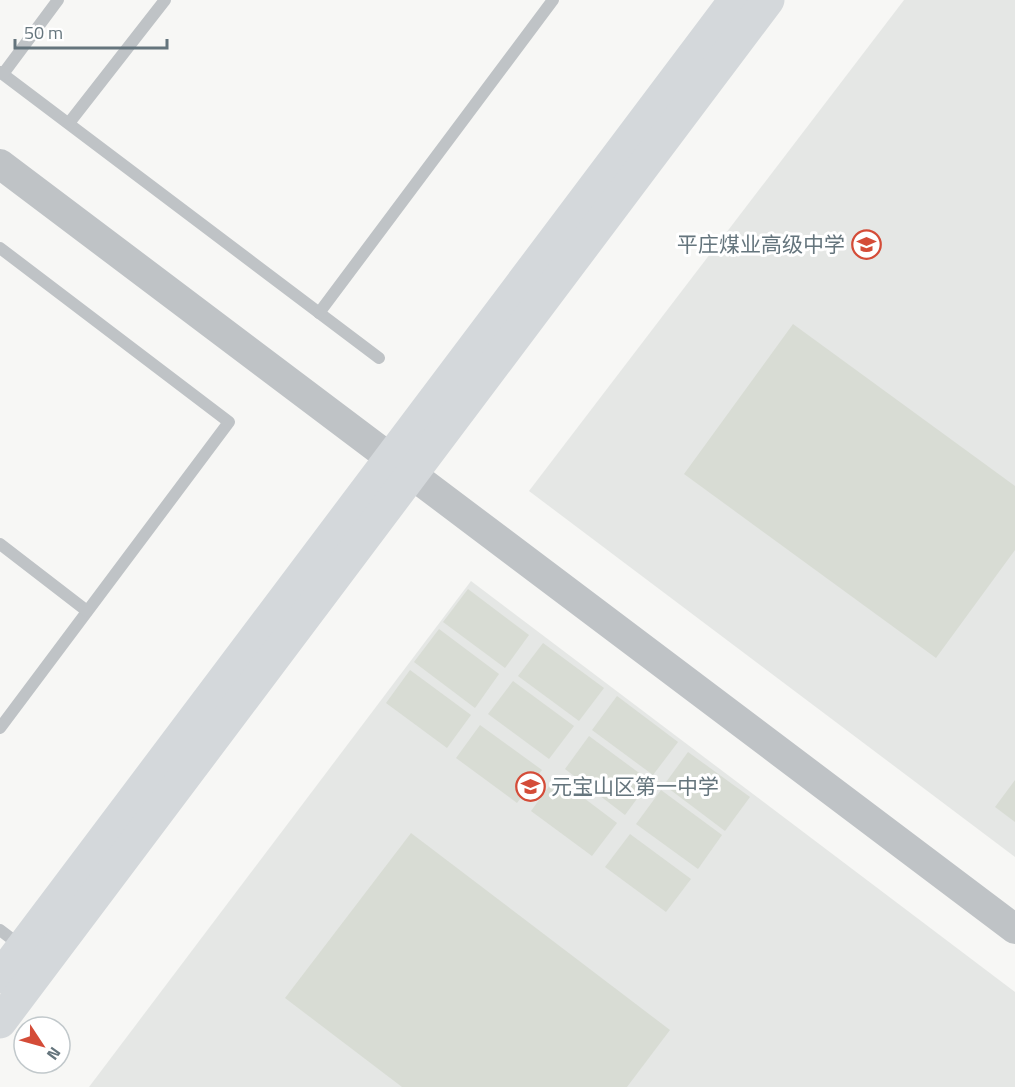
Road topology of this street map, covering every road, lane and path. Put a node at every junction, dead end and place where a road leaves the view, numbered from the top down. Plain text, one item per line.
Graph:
1 (58, 0) edge
2 (165, 0) edge
3 (553, 0) edge
4 (735, 0) edge
5 (768, 0) edge
6 (2, 73) edge
7 (69, 123) junction
8 (0, 164) edge
9 (0, 248) edge
10 (319, 313) junction
11 (380, 358) dead end
12 (401, 466) junction
13 (0, 544) edge
14 (87, 611) junction
15 (0, 728) edge
16 (1015, 928) edge
17 (11, 939) edge
18 (0, 977) edge
19 (0, 1022) edge

1 - 6 lane
2 - 7 lane
3 - 10 lane
4 - 12 main road
5 - 12 main road
6 - 7 lane
7 - 10 lane
8 - 12 street
9 - 14 lane
10 - 11 lane
12 - 16 street
12 - 17 main road
12 - 19 main road
13 - 14 lane
14 - 15 lane
17 - 18 main road

